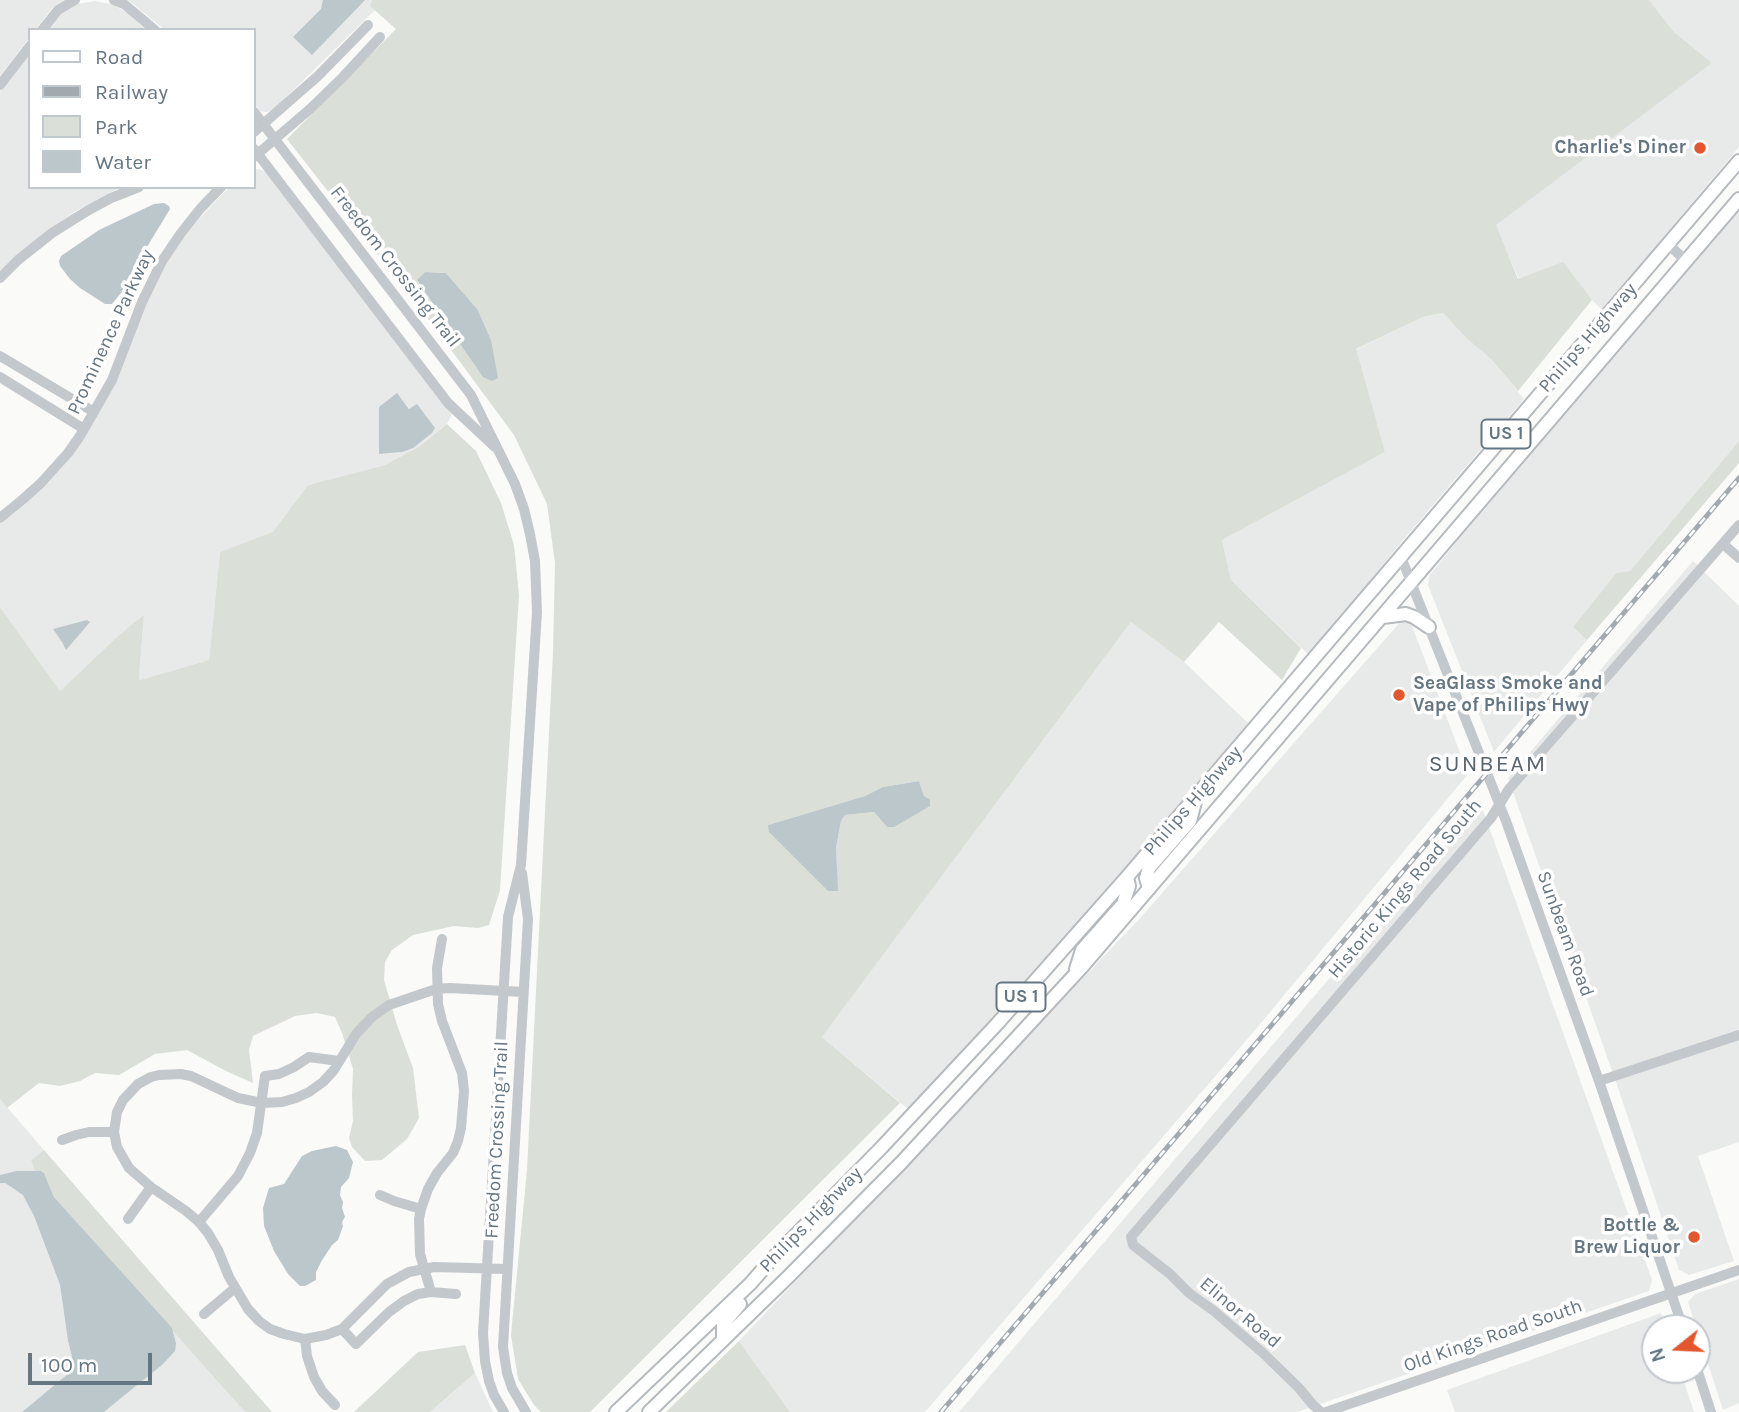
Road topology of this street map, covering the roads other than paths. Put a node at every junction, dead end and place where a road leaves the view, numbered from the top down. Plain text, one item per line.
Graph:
1 (75, 0) edge
2 (114, 0) edge
3 (368, 25) dead end
4 (44, 28) edge
5 (153, 28) edge
6 (380, 37) dead end
7 (28, 49) edge
8 (0, 85) edge
9 (256, 115) edge
10 (263, 124) junction
11 (256, 130) edge
12 (275, 140) junction
13 (256, 152) edge
14 (256, 154) edge
15 (1739, 161) edge
16 (134, 189) edge
17 (219, 189) edge
18 (1739, 199) edge
19 (1668, 244) junction
20 (1686, 261) junction
21 (0, 278) edge
22 (0, 356) edge
23 (0, 377) edge
24 (94, 412) junction
25 (84, 429) junction
26 (498, 450) junction
27 (0, 518) edge
28 (1739, 525) edge
29 (1723, 544) junction
30 (1401, 557) junction
31 (1739, 558) edge
32 (1412, 583) junction
33 (1383, 617) junction
34 (1429, 627) junction
35 (1197, 795) junction
36 (1500, 804) junction
37 (521, 865) junction
38 (1128, 877) junction
39 (1149, 889) junction
40 (442, 939) dead end
41 (1073, 976) junction
42 (436, 989) junction
43 (504, 991) junction
44 (523, 992) junction
45 (1739, 1035) edge
46 (340, 1061) junction
47 (1599, 1082) junction
48 (937, 1088) junction
49 (262, 1103) junction
50 (956, 1105) junction
51 (114, 1132) junction
52 (62, 1140) dead end
53 (151, 1187) junction
54 (380, 1195) dead end
55 (421, 1209) junction
56 (128, 1219) dead end
57 (199, 1222) junction
58 (1133, 1245) joint
59 (424, 1269) junction
60 (487, 1269) junction
61 (506, 1269) junction
62 (1739, 1270) edge
63 (750, 1284) junction
64 (235, 1288) junction
65 (431, 1292) junction
66 (1671, 1293) junction
67 (456, 1294) dead end
68 (204, 1314) dead end
69 (1678, 1314) edge
70 (341, 1329) junction
71 (305, 1339) junction
72 (723, 1339) junction
73 (1702, 1384) edge
74 (512, 1388) junction
75 (494, 1395) junction
76 (335, 1405) dead end
77 (504, 1412) edge
78 (526, 1412) edge
79 (616, 1412) edge
80 (649, 1412) edge
81 (1321, 1412) edge
82 (1326, 1412) edge
83 (1711, 1412) edge

1 - 4 street
2 - 5 street
3 - 10 street
6 - 12 street
7 - 8 street
9 - 10 street, Freedom Crossing Trail
10 - 11 street
10 - 12 street, Freedom Crossing Trail
12 - 13 street
12 - 26 street, Freedom Crossing Trail
14 - 26 street, Freedom Crossing Trail
15 - 19 main road, Philips Highway / US 1
16 - 21 street
17 - 24 street, Prominence Parkway
18 - 20 main road, Philips Highway / US 1
19 - 20 street
19 - 30 main road, Philips Highway / US 1
20 - 32 main road, Philips Highway / US 1
22 - 24 street
23 - 25 street
24 - 25 street, Prominence Parkway
25 - 27 street, Prominence Parkway
26 - 37 street, Freedom Crossing Trail
28 - 29 street, Historic Kings Road South
29 - 31 street
29 - 36 street, Historic Kings Road South
30 - 32 street, Sunbeam Road
30 - 35 main road, Philips Highway / US 1
32 - 33 main road, Philips Highway / US 1
32 - 34 street, Sunbeam Road
33 - 34 main road
33 - 39 main road, Philips Highway / US 1
34 - 36 street, Sunbeam Road
35 - 38 main road, Philips Highway / US 1
35 - 39 main road
36 - 47 street, Sunbeam Road
36 - 58 street, Historic Kings Road South
37 - 43 street, Freedom Crossing Trail
37 - 44 street, Freedom Crossing Trail
38 - 41 main road
38 - 48 main road, Philips Highway / US 1
39 - 41 main road, Philips Highway / US 1
40 - 42 street
41 - 50 main road, Philips Highway / US 1
42 - 43 street
42 - 46 street
42 - 55 street
43 - 44 street
43 - 60 street, Freedom Crossing Trail
44 - 61 street, Freedom Crossing Trail
45 - 47 street
46 - 49 street
46 - 49 street
47 - 66 street, Sunbeam Road
48 - 50 main road
48 - 63 main road, Philips Highway / US 1
49 - 51 street
49 - 57 street
50 - 72 main road, Philips Highway / US 1
51 - 52 street
51 - 53 street
53 - 56 street
53 - 57 street
54 - 55 street
55 - 59 street
57 - 64 street
58 - 81 street, Elinor Road
59 - 60 street
59 - 65 street
59 - 70 street
60 - 61 street
60 - 75 street, Freedom Crossing Trail
61 - 74 street, Freedom Crossing Trail
62 - 66 street, Old Kings Road South
63 - 72 main road
63 - 79 main road, Philips Highway / US 1
64 - 68 street
64 - 71 street
65 - 67 street
65 - 70 street
66 - 69 street, Sunbeam Road
66 - 82 street, Old Kings Road South
70 - 71 street
71 - 76 street
72 - 80 main road, Philips Highway / US 1
73 - 83 street
74 - 75 street
74 - 78 street, Freedom Crossing Trail
75 - 77 street, Freedom Crossing Trail

